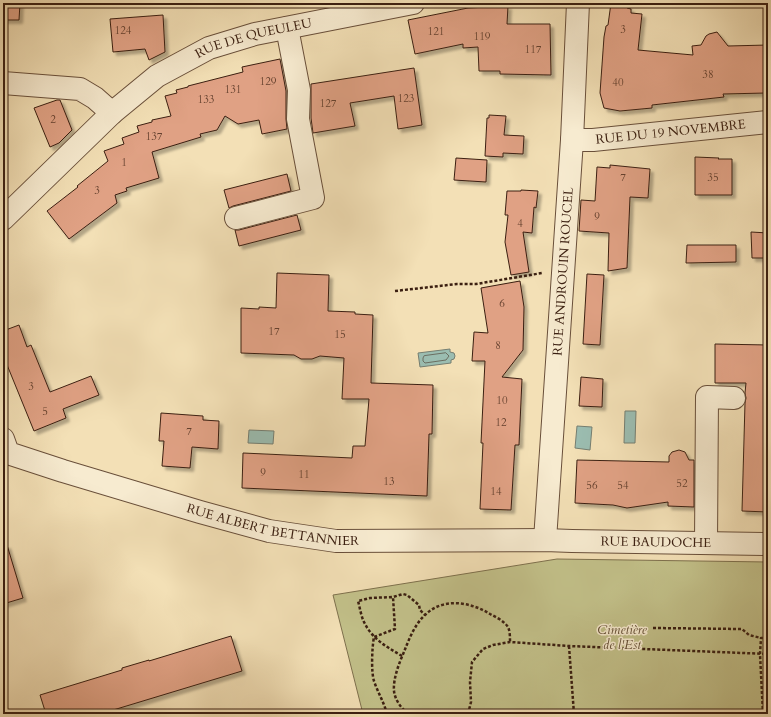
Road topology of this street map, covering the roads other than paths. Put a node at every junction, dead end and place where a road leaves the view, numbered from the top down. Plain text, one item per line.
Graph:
1 (413, 3) edge
2 (578, 3) edge
3 (287, 28) junction
4 (3, 83) edge
5 (112, 113) junction
6 (768, 122) edge
7 (572, 140) junction
8 (236, 218) dead end
9 (3, 219) edge
10 (734, 398) dead end
11 (5, 448) edge
12 (545, 540) junction
13 (706, 543) junction
14 (768, 544) edge

1 - 3 street, RUE DE QUEULEU
2 - 7 street, RUE ANDROUIN ROUCEL
3 - 5 street, RUE DE QUEULEU
3 - 8 street
4 - 5 street
5 - 9 street, RUE DE QUEULEU
6 - 7 street, RUE DU 19 NOVEMBRE
7 - 12 street, RUE ANDROUIN ROUCEL
10 - 13 street
11 - 12 street, RUE ALBERT BETTANNIER
12 - 13 street, RUE BAUDOCHE
13 - 14 street, RUE BAUDOCHE

